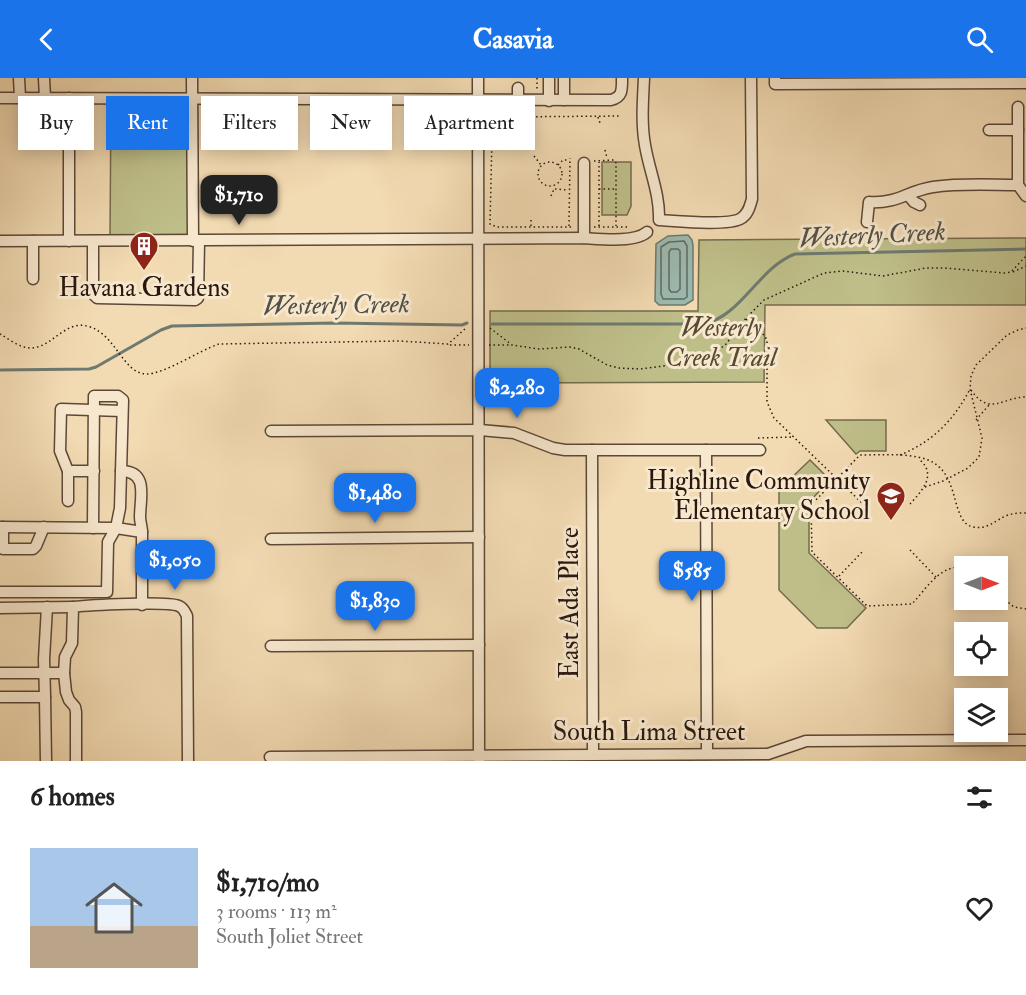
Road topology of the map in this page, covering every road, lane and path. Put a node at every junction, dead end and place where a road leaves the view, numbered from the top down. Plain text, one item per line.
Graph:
1 (19, 78) edge
2 (44, 78) edge
3 (192, 78) edge
4 (478, 78) edge
5 (537, 78) edge
6 (549, 78) edge
7 (564, 78) edge
8 (622, 78) edge
9 (644, 78) edge
10 (750, 78) edge
11 (775, 78) edge
12 (1026, 83) edge
13 (518, 88) dead end
14 (537, 94) dead end
15 (20, 96) edge
16 (45, 96) edge
17 (478, 96) edge
18 (518, 96) edge
19 (0, 98) edge
20 (18, 98) edge
21 (94, 98) edge
22 (192, 98) junction
23 (404, 98) edge
24 (564, 100) junction
25 (535, 101) edge
26 (549, 101) junction
27 (1018, 107) dead end
28 (567, 116) junction
29 (598, 116) junction
30 (621, 116) dead end
31 (567, 120) dead end
32 (600, 123) dead end
33 (1021, 124) edge
34 (989, 130) dead end
35 (69, 150) edge
36 (478, 150) edge
37 (605, 150) dead end
38 (534, 156) dead end
39 (561, 157) dead end
40 (563, 160) junction
41 (607, 160) junction
42 (584, 163) dead end
43 (542, 165) junction
44 (558, 165) junction
45 (561, 179) junction
46 (1018, 185) junction
47 (554, 187) junction
48 (599, 189) junction
49 (616, 189) junction
50 (561, 190) junction
51 (569, 190) junction
52 (908, 195) junction
53 (1026, 195) edge
54 (551, 196) dead end
55 (920, 205) dead end
56 (531, 220) dead end
57 (867, 222) dead end
58 (616, 226) junction
59 (629, 226) dead end
60 (531, 227) junction
61 (647, 232) dead end
62 (584, 238) junction
63 (478, 239) junction
64 (93, 241) junction
65 (196, 241) junction
66 (0, 242) edge
67 (33, 242) junction
68 (69, 242) junction
69 (1026, 256) edge
70 (1026, 266) edge
71 (1011, 272) junction
72 (33, 279) dead end
73 (746, 318) junction
74 (466, 328) dead end
75 (489, 328) dead end
76 (1026, 328) edge
77 (0, 334) edge
78 (970, 389) junction
79 (1026, 397) edge
80 (989, 405) junction
81 (94, 410) junction
82 (976, 420) junction
83 (480, 430) junction
84 (271, 431) dead end
85 (795, 437) junction
86 (758, 438) dead end
87 (592, 450) junction
88 (706, 450) junction
89 (760, 450) dead end
90 (899, 455) junction
91 (918, 458) junction
92 (68, 471) junction
93 (94, 471) junction
94 (121, 471) junction
95 (948, 477) junction
96 (837, 478) junction
97 (925, 488) junction
98 (68, 501) dead end
99 (863, 504) dead end
100 (910, 504) dead end
101 (1026, 513) edge
102 (1, 527) edge
103 (44, 527) junction
104 (93, 528) junction
105 (116, 528) junction
106 (142, 532) junction
107 (479, 537) junction
108 (271, 539) dead end
109 (1, 549) edge
110 (864, 550) dead end
111 (910, 550) dead end
112 (954, 568) edge
113 (838, 577) junction
114 (937, 577) junction
115 (0, 592) edge
116 (1008, 602) edge
117 (142, 605) junction
118 (47, 607) junction
119 (74, 607) junction
120 (0, 608) edge
121 (1026, 609) edge
122 (479, 645) junction
123 (271, 646) dead end
124 (0, 673) edge
125 (45, 673) junction
126 (64, 673) junction
127 (0, 697) edge
128 (45, 697) junction
129 (1026, 740) edge
130 (593, 754) junction
131 (707, 754) junction
132 (270, 757) dead end
133 (479, 758) edge
134 (46, 761) edge
135 (76, 761) edge
136 (188, 761) edge

1 - 15 street
2 - 16 street
3 - 22 street
4 - 17 street
5 - 14 path
6 - 26 street
7 - 24 street
8 - 24 street
9 - 10 street
11 - 12 street
13 - 18 street
19 - 20 street
21 - 22 street
22 - 23 street
22 - 65 street
24 - 26 street
25 - 26 street
27 - 33 street
28 - 29 path
28 - 31 path
28 - 60 path
29 - 30 path
29 - 32 path
33 - 34 street
33 - 46 street
35 - 68 street
36 - 63 street
37 - 41 path
38 - 43 path
39 - 40 path
40 - 44 path
40 - 51 path
41 - 48 path
41 - 49 path
42 - 62 street
43 - 44 path
43 - 47 path
44 - 45 path
45 - 47 path
45 - 50 path
46 - 52 street
46 - 53 street
47 - 50 path
47 - 54 path
48 - 49 path
48 - 58 path
49 - 58 path
50 - 51 path
51 - 60 path
52 - 55 street
52 - 57 street
56 - 60 path
58 - 59 path
61 - 62 street
62 - 63 street
63 - 65 street
63 - 83 street
64 - 65 street
64 - 65 street
64 - 68 street
66 - 67 street
67 - 68 street
67 - 72 street
69 - 71 path
70 - 71 path
71 - 73 path
73 - 75 path
73 - 85 path
74 - 77 path
76 - 78 path
78 - 80 path
78 - 82 path
78 - 90 path
79 - 80 path
80 - 82 path
81 - 92 street
81 - 93 street
81 - 94 street
82 - 95 path
83 - 84 street
83 - 87 street
83 - 107 street
85 - 86 path
85 - 96 path
87 - 88 street
87 - 130 street, East Ada Place
88 - 89 street
88 - 131 street
90 - 91 path
90 - 96 path
91 - 95 path
91 - 97 path
92 - 93 street
92 - 98 street
93 - 104 street
94 - 105 street
94 - 106 street
95 - 97 path
95 - 101 path
96 - 99 path
96 - 113 path
97 - 100 path
102 - 103 street
102 - 109 street
103 - 104 street
103 - 109 street
104 - 105 street
105 - 106 street
105 - 115 street
106 - 117 street
107 - 108 street
107 - 122 street
110 - 113 path
111 - 114 path
112 - 114 path
113 - 114 path
116 - 121 path
117 - 119 street
117 - 136 street
118 - 119 street
118 - 120 street
118 - 125 street
119 - 126 street
122 - 123 street
122 - 133 street
124 - 125 street
125 - 126 street
125 - 128 street
126 - 135 street
127 - 128 street
128 - 134 street
129 - 131 street, South Lima Street
130 - 131 street, South Lima Street
130 - 133 street, South Lima Street
132 - 133 street, South Lima Street

